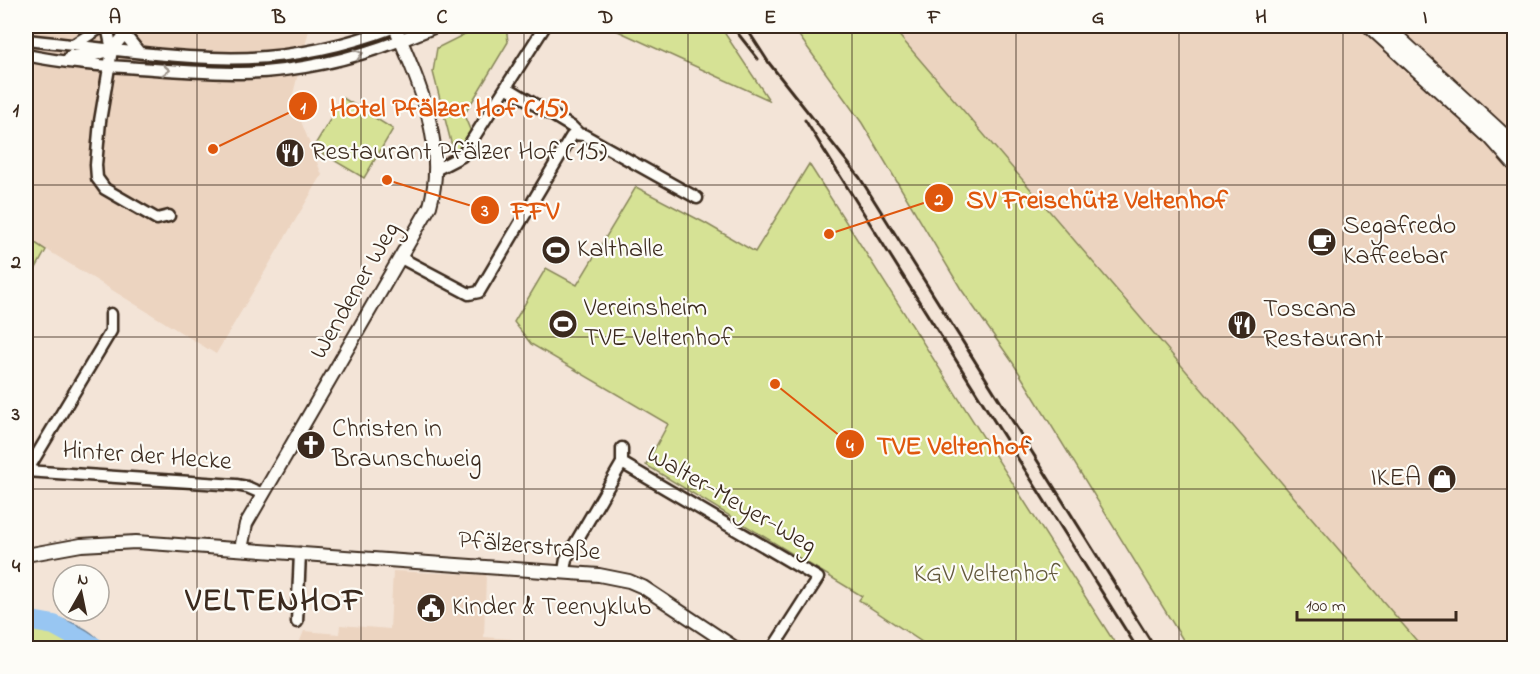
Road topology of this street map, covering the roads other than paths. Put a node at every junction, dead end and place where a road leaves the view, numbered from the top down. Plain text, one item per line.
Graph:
1 (99, 26) edge
2 (107, 26) edge
3 (397, 26) edge
4 (436, 26) edge
5 (545, 26) edge
6 (1370, 26) edge
7 (1385, 26) edge
8 (121, 30) edge
9 (26, 40) edge
10 (401, 40) junction
11 (73, 45) junction
12 (26, 50) edge
13 (112, 50) junction
14 (139, 52) junction
15 (26, 55) edge
16 (108, 67) junction
17 (506, 87) junction
18 (578, 134) junction
19 (1515, 145) edge
20 (1515, 163) edge
21 (435, 170) junction
22 (697, 198) dead end
23 (169, 216) dead end
24 (401, 258) junction
25 (111, 314) dead end
26 (622, 448) dead end
27 (622, 463) junction
28 (26, 471) edge
29 (263, 494) junction
30 (241, 549) junction
31 (300, 553) junction
32 (26, 555) edge
33 (564, 572) junction
34 (297, 622) dead end
35 (735, 648) edge
36 (773, 648) edge

1 - 11 street
2 - 13 street
3 - 10 street, Wendener Weg
3 - 14 street
4 - 10 street
5 - 17 street
6 - 20 main road
7 - 19 main road
8 - 13 street
8 - 14 street
9 - 11 street
16 -> 10 street
10 - 21 street, Wendener Weg
11 - 13 street
12 - 13 street
13 - 14 street
13 - 16 street
15 - 16 street
16 - 23 street
17 - 18 street
17 - 21 street
18 - 22 street
18 - 24 street
21 - 24 street, Wendener Weg
24 - 29 street, Wendener Weg
25 - 28 street
26 - 27 street
27 - 33 street
27 - 36 street, Walter-Meyer-Weg
28 - 29 street, Hinter der Hecke
29 - 30 street, Wendener Weg
30 - 31 street, Pfälzerstraße
30 - 32 street, Pfälzerstraße
31 - 33 street, Pfälzerstraße
31 - 34 street
33 - 35 street, Pfälzerstraße

